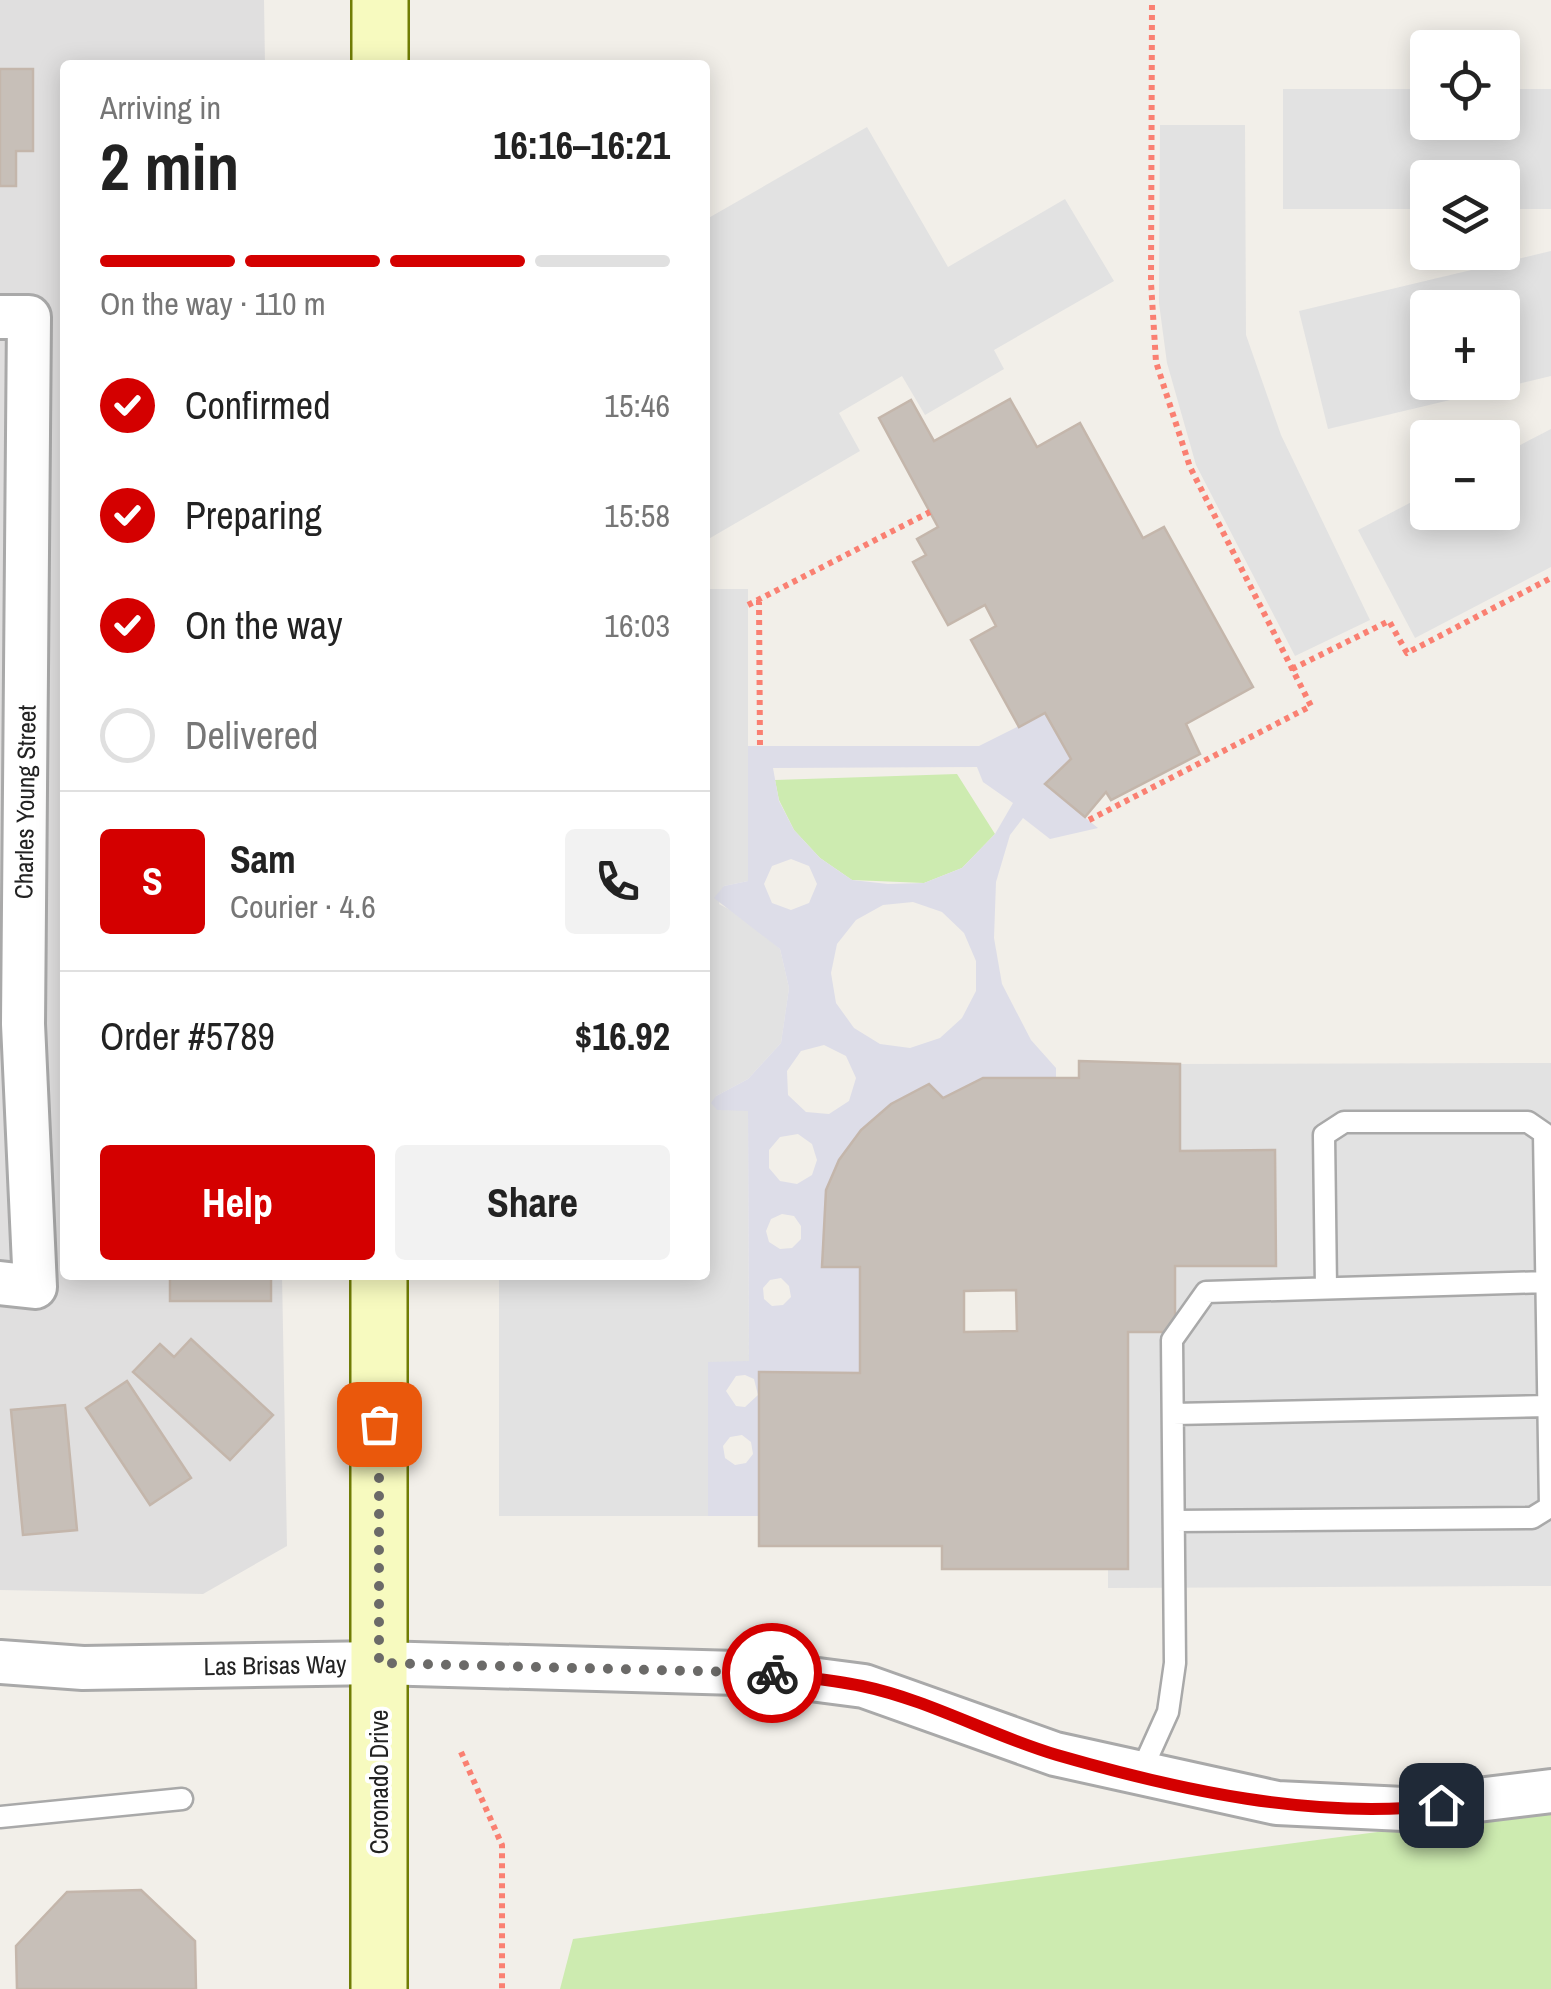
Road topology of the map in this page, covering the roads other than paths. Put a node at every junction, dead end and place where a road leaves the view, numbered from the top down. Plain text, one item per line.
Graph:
1 (380, 0) edge
2 (380, 60) edge
3 (14, 316) edge
4 (379, 1280) edge
5 (1547, 1282) junction
6 (17, 1285) edge
7 (1326, 1288) junction
8 (1549, 1406) edge
9 (1173, 1414) junction
10 (1174, 1521) junction
11 (0, 1662) edge
12 (379, 1663) junction
13 (1139, 1776) junction
14 (1551, 1792) edge
15 (182, 1800) dead end
16 (0, 1817) edge
17 (379, 1989) edge

1 - 2 street
3 - 6 street, Charles Young Street
4 - 12 street, Coronado Drive
5 - 7 lane
5 - 7 lane
5 - 8 lane
7 - 9 lane
8 - 9 lane
8 - 10 lane
9 - 10 lane
10 - 13 lane
11 - 12 street, Las Brisas Way
12 - 13 street, Las Brisas Way
12 - 17 street, Coronado Drive
13 - 14 street, Las Brisas Way
15 - 16 lane

